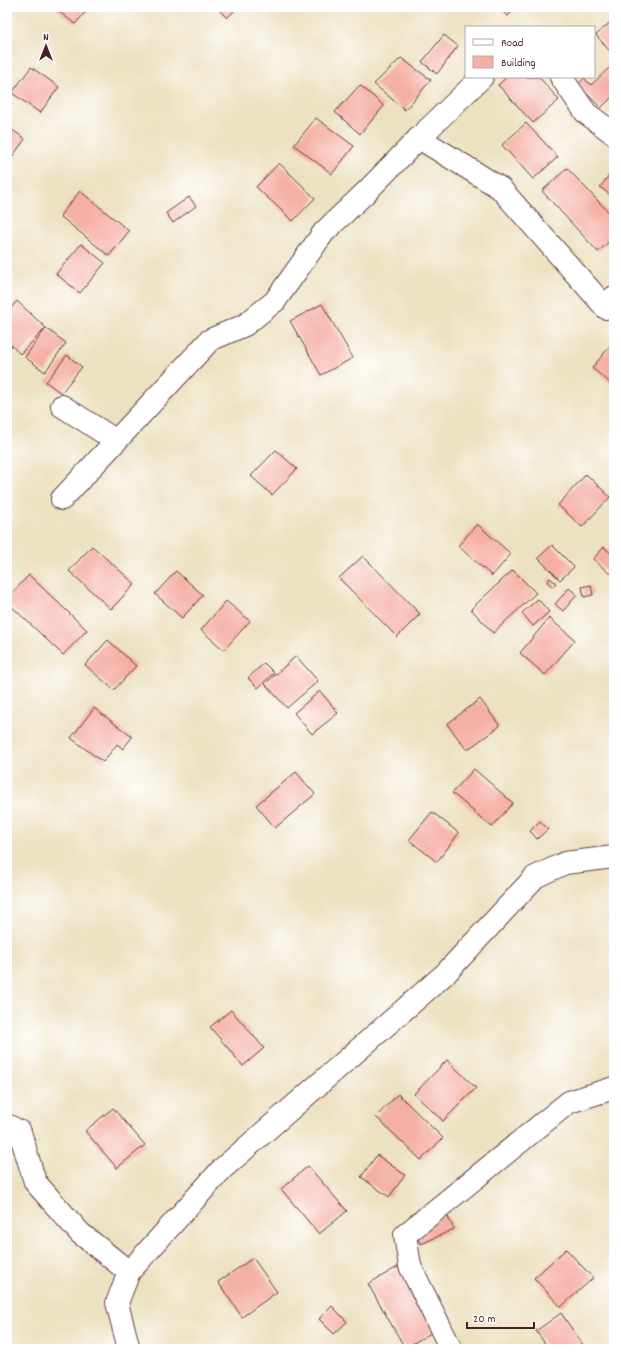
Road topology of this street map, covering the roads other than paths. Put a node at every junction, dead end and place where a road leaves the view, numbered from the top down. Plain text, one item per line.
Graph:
1 (481, 78) edge
2 (562, 78) edge
3 (614, 134) edge
4 (419, 138) junction
5 (614, 297) edge
6 (62, 406) dead end
7 (115, 440) junction
8 (62, 499) dead end
9 (614, 857) edge
10 (614, 1088) edge
11 (7, 1125) edge
12 (129, 1272) junction
13 (129, 1349) edge
14 (451, 1349) edge

1 - 4 street
2 - 3 street
4 - 5 street
4 - 7 street
6 - 7 street
7 - 8 street
9 - 12 street
10 - 14 street
11 - 12 street
12 - 13 street

